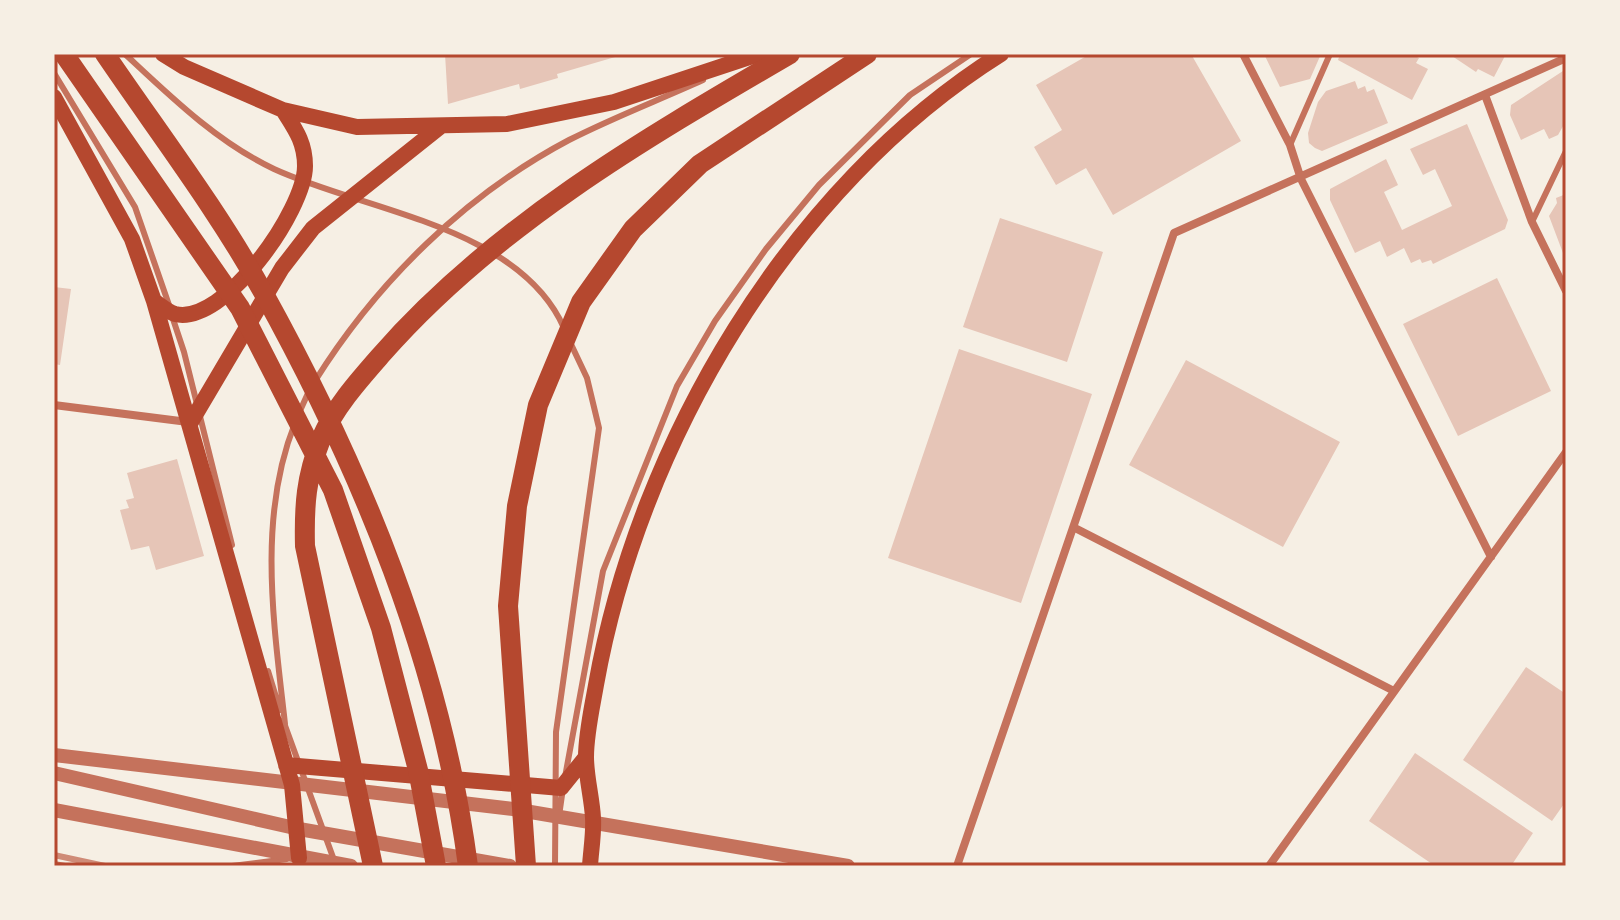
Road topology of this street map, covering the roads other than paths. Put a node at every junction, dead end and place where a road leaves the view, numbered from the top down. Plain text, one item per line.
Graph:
1 (64, 54) edge
2 (105, 54) edge
3 (125, 54) edge
4 (163, 54) edge
5 (761, 54) edge
6 (790, 54) edge
7 (867, 54) edge
8 (971, 54) edge
9 (1001, 54) edge
10 (1243, 54) edge
11 (1330, 54) edge
12 (1566, 58) edge
13 (54, 73) edge
14 (1485, 95) junction
15 (54, 97) edge
16 (283, 110) junction
17 (441, 126) junction
18 (1290, 145) junction
19 (1566, 151) edge
20 (1301, 179) junction
21 (1532, 222) junction
22 (1566, 291) edge
23 (154, 301) junction
24 (54, 405) edge
25 (191, 422) junction
26 (1566, 452) edge
27 (1075, 528) junction
28 (1491, 557) junction
29 (1394, 691) junction
30 (285, 724) junction
31 (54, 755) edge
32 (586, 757) junction
33 (286, 765) junction
34 (54, 773) edge
35 (292, 785) junction
36 (54, 810) edge
37 (594, 820) junction
38 (299, 829) junction
39 (556, 836) junction
40 (299, 858) junction
41 (54, 864) edge
42 (65, 866) edge
43 (232, 866) edge
44 (336, 866) edge
45 (351, 866) edge
46 (373, 866) edge
47 (436, 866) edge
48 (468, 866) edge
49 (510, 866) edge
50 (526, 866) edge
51 (555, 866) edge
52 (590, 866) edge
53 (848, 866) edge
54 (957, 866) edge
55 (1269, 866) edge

1 - 47 main road
2 - 48 main road
3 - 39 lane
4 - 16 main road
5 - 17 main road
5 - 30 lane
6 - 46 main road
7 - 50 main road
8 - 39 lane
9 - 32 main road
10 - 18 street
11 - 18 lane
12 - 14 street
13 - 30 lane
14 - 20 street
14 - 21 street
15 - 23 main road
16 - 17 main road
16 - 23 main road
17 - 25 main road
18 - 20 street
19 - 21 lane
20 - 27 street
20 - 28 street
21 - 22 street
23 - 25 main road
24 - 25 street
25 - 33 main road
26 - 28 street
27 - 29 street
27 - 54 street
28 - 29 street
29 - 55 street
30 - 44 lane
31 - 35 street
32 - 33 main road
32 - 37 main road
33 - 35 main road
34 - 38 street
35 - 37 street
35 - 38 main road
36 - 40 street
37 - 52 main road
37 - 53 street
38 - 40 main road
38 - 49 street
39 - 51 lane
40 - 43 lane
40 - 45 street
41 - 42 lane

